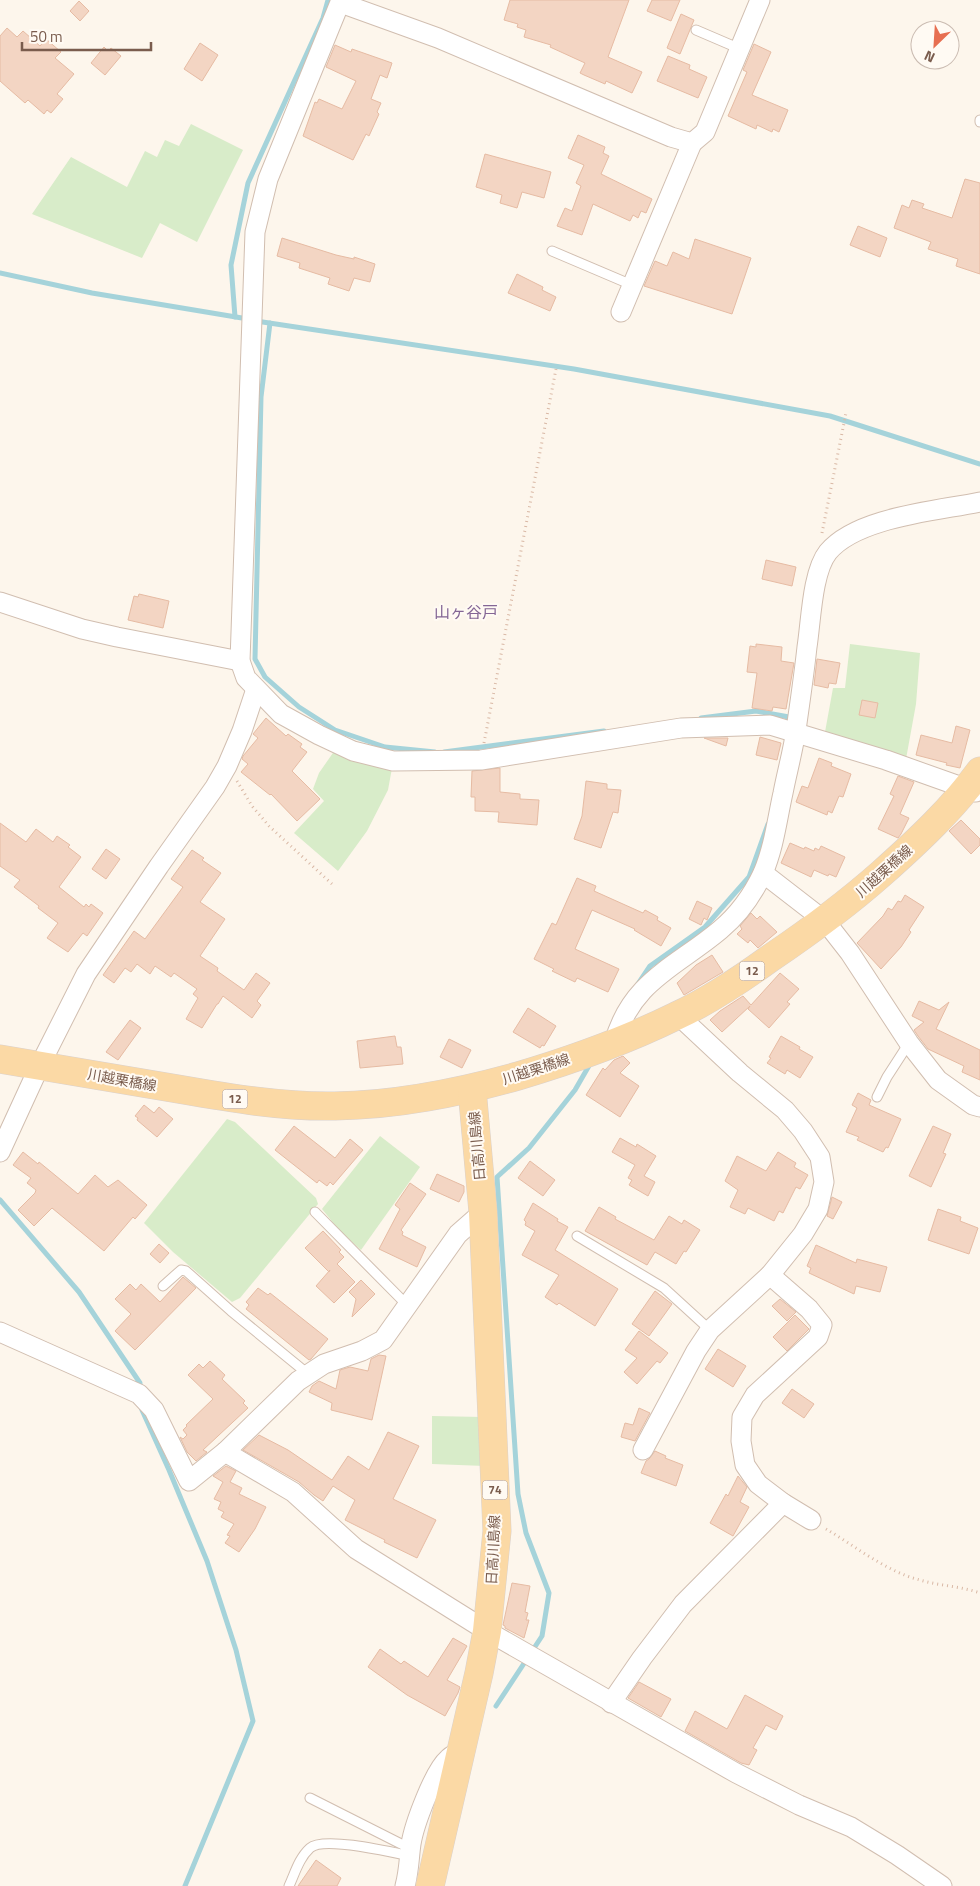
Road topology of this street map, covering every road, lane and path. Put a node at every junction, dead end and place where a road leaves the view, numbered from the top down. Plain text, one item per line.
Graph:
1 (760, 0) edge
2 (341, 2) edge
3 (696, 30) dead end
4 (738, 48) junction
5 (692, 142) junction
6 (552, 251) dead end
7 (632, 285) junction
8 (621, 312) dead end
9 (556, 369) dead end
10 (846, 413) dead end
11 (980, 502) edge
12 (827, 553) junction
13 (0, 602) edge
14 (240, 661) junction
15 (256, 689) junction
16 (796, 732) junction
17 (480, 760) junction
18 (227, 766) junction
19 (976, 784) edge
20 (763, 873) junction
21 (332, 884) dead end
22 (825, 921) junction
23 (678, 1016) junction
24 (614, 1043) junction
25 (909, 1043) junction
26 (0, 1059) edge
27 (40, 1065) junction
28 (472, 1089) junction
29 (877, 1097) dead end
30 (980, 1107) edge
31 (0, 1152) edge
32 (316, 1212) dead end
33 (482, 1212) junction
34 (576, 1236) dead end
35 (770, 1275) junction
36 (163, 1286) dead end
37 (408, 1306) junction
38 (710, 1330) junction
39 (0, 1332) edge
40 (308, 1374) junction
41 (643, 1450) dead end
42 (224, 1452) junction
43 (783, 1503) junction
44 (811, 1520) joint
45 (980, 1593) edge
46 (487, 1631) junction
47 (612, 1704) junction
48 (461, 1751) junction
49 (310, 1798) dead end
50 (410, 1852) junction
51 (289, 1886) edge
52 (405, 1886) edge
53 (430, 1886) edge
54 (942, 1886) edge

1 - 4 street
2 - 5 street
2 - 14 street
3 - 4 lane
4 - 5 street
5 - 7 street
6 - 7 lane
7 - 8 street
9 - 17 path
10 - 12 path
11 - 12 street
12 - 16 street
13 - 14 street
14 - 15 street
15 - 17 street
15 - 18 street
16 - 17 street
16 - 19 street
16 - 20 street
18 - 21 path
18 - 27 street
19 - 22 main road, 川越栗橋線 / 12
20 - 22 street
20 - 24 street
22 - 23 main road, 川越栗橋線 / 12
22 - 25 street
23 - 24 main road, 川越栗橋線 / 12
23 - 35 street
24 - 28 main road, 川越栗橋線 / 12
25 - 29 lane
25 - 30 street
26 - 27 main road, 川越栗橋線 / 12
27 - 28 main road, 川越栗橋線 / 12
27 - 31 street
28 - 33 main road, 日高川島線 / 74
32 - 37 lane
33 - 37 street
33 - 46 main road, 日高川島線 / 74
34 - 38 lane
35 - 38 street
35 - 43 street
36 - 40 lane
37 - 40 street
38 - 41 street
39 - 42 street
40 - 42 street
42 - 46 street
43 - 44 street
43 - 47 street
44 - 45 path
46 - 47 street
46 - 48 main road, 日高川島線 / 74
47 - 54 street
48 - 50 street
48 - 53 main road, 日高川島線 / 74
49 - 50 lane
50 - 51 lane
50 - 52 street

